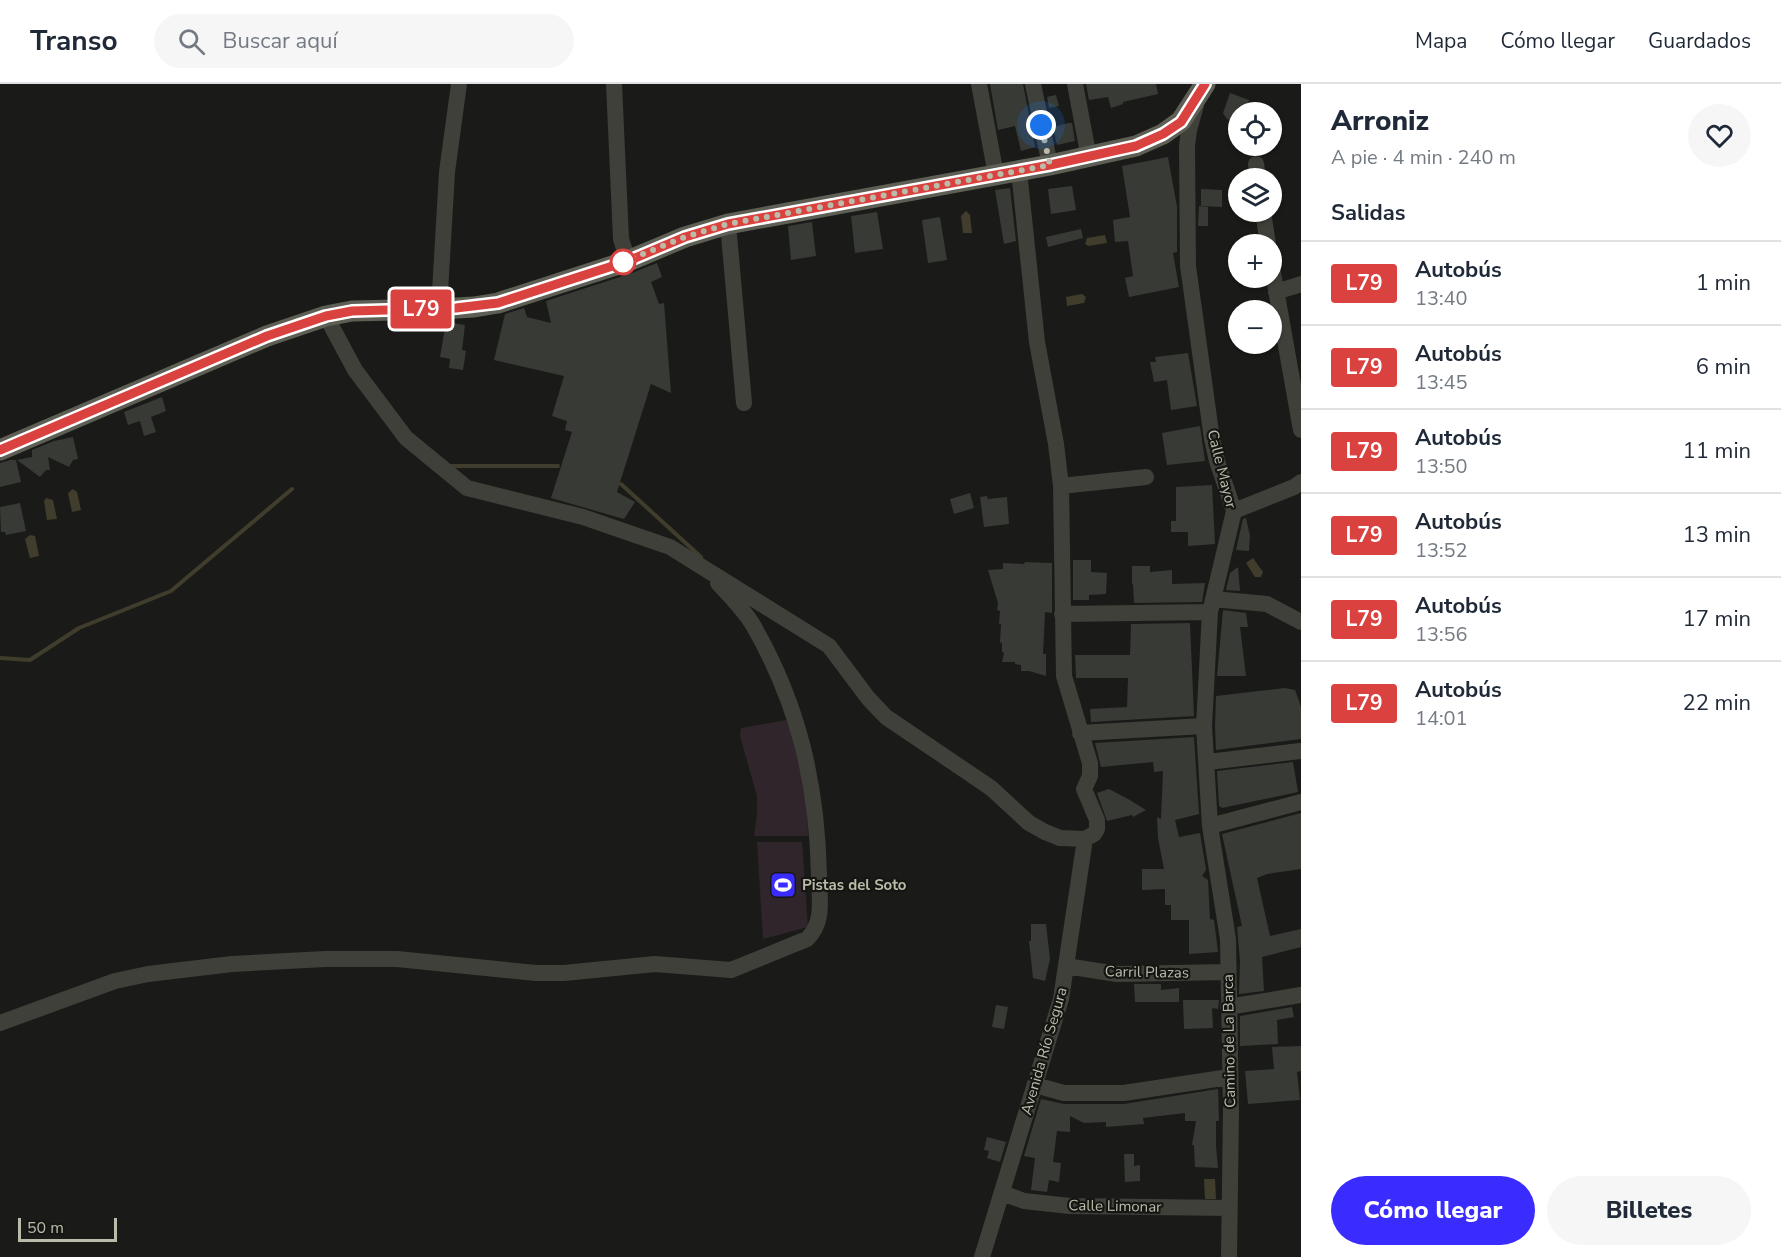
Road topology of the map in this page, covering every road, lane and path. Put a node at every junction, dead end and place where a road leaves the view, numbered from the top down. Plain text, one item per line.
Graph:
1 (459, 84) edge
2 (614, 84) edge
3 (979, 84) edge
4 (1033, 84) edge
5 (1075, 84) edge
6 (1203, 87) edge
7 (1148, 141) junction
8 (1187, 146) junction
9 (1089, 158) junction
10 (1050, 165) junction
11 (1019, 171) junction
12 (996, 176) junction
13 (728, 224) junction
14 (628, 261) junction
15 (1301, 284) edge
16 (1275, 288) edge
17 (1276, 292) junction
18 (439, 309) junction
19 (326, 316) junction
20 (744, 403) dead end
21 (1301, 430) edge
22 (0, 450) edge
23 (1146, 477) dead end
24 (1301, 482) edge
25 (1061, 486) junction
26 (1234, 512) junction
27 (708, 570) junction
28 (1212, 606) junction
29 (1062, 614) junction
30 (1301, 622) edge
31 (1204, 726) junction
32 (1080, 733) junction
33 (1300, 753) edge
34 (1208, 762) junction
35 (1301, 802) edge
36 (1210, 826) junction
37 (1085, 839) junction
38 (1066, 966) junction
39 (1228, 972) junction
40 (1301, 995) edge
41 (1228, 1007) junction
42 (0, 1023) edge
43 (1230, 1077) junction
44 (1035, 1085) junction
45 (1002, 1193) junction
46 (1230, 1208) junction
47 (982, 1257) edge
48 (1229, 1257) edge

1 - 18 street
2 - 14 street
3 - 12 street
4 - 10 street
5 - 9 street
6 - 7 main road
6 - 8 street, Calle Mayor
7 - 8 street
7 - 9 main road
8 - 26 street, Calle Mayor
9 - 10 main road
10 - 11 main road
11 - 12 main road
11 - 25 street, Avenida Río Segura
12 - 13 main road
13 - 14 main road
13 - 20 street
14 - 18 main road
15 - 17 street
16 - 17 street
17 - 21 street
18 - 19 main road
19 - 22 main road
19 - 27 street
23 - 25 street
24 - 26 street
25 - 29 street, Avenida Río Segura
26 - 28 street, Calle Mayor
27 - 37 street
27 - 42 street
28 - 29 street
28 - 30 street
28 - 31 street, Calle Mayor
29 - 32 street, Avenida Río Segura
31 - 32 street
31 - 34 street, Calle Mayor
32 - 37 street, Avenida Río Segura
33 - 34 street
34 - 36 street, Calle Mayor
35 - 36 street
36 - 39 street, Camino de La Barca
37 - 38 street, Avenida Río Segura
38 - 39 street, Carril Plazas
38 - 44 street, Avenida Río Segura
39 - 41 street, Camino de La Barca
40 - 41 street
41 - 43 street, Camino de La Barca
43 - 44 street
43 - 46 street, Camino de La Barca
44 - 45 street, Avenida Río Segura
45 - 46 street, Calle Limonar
45 - 47 street, Avenida Río Segura
46 - 48 street, Camino de La Barca

